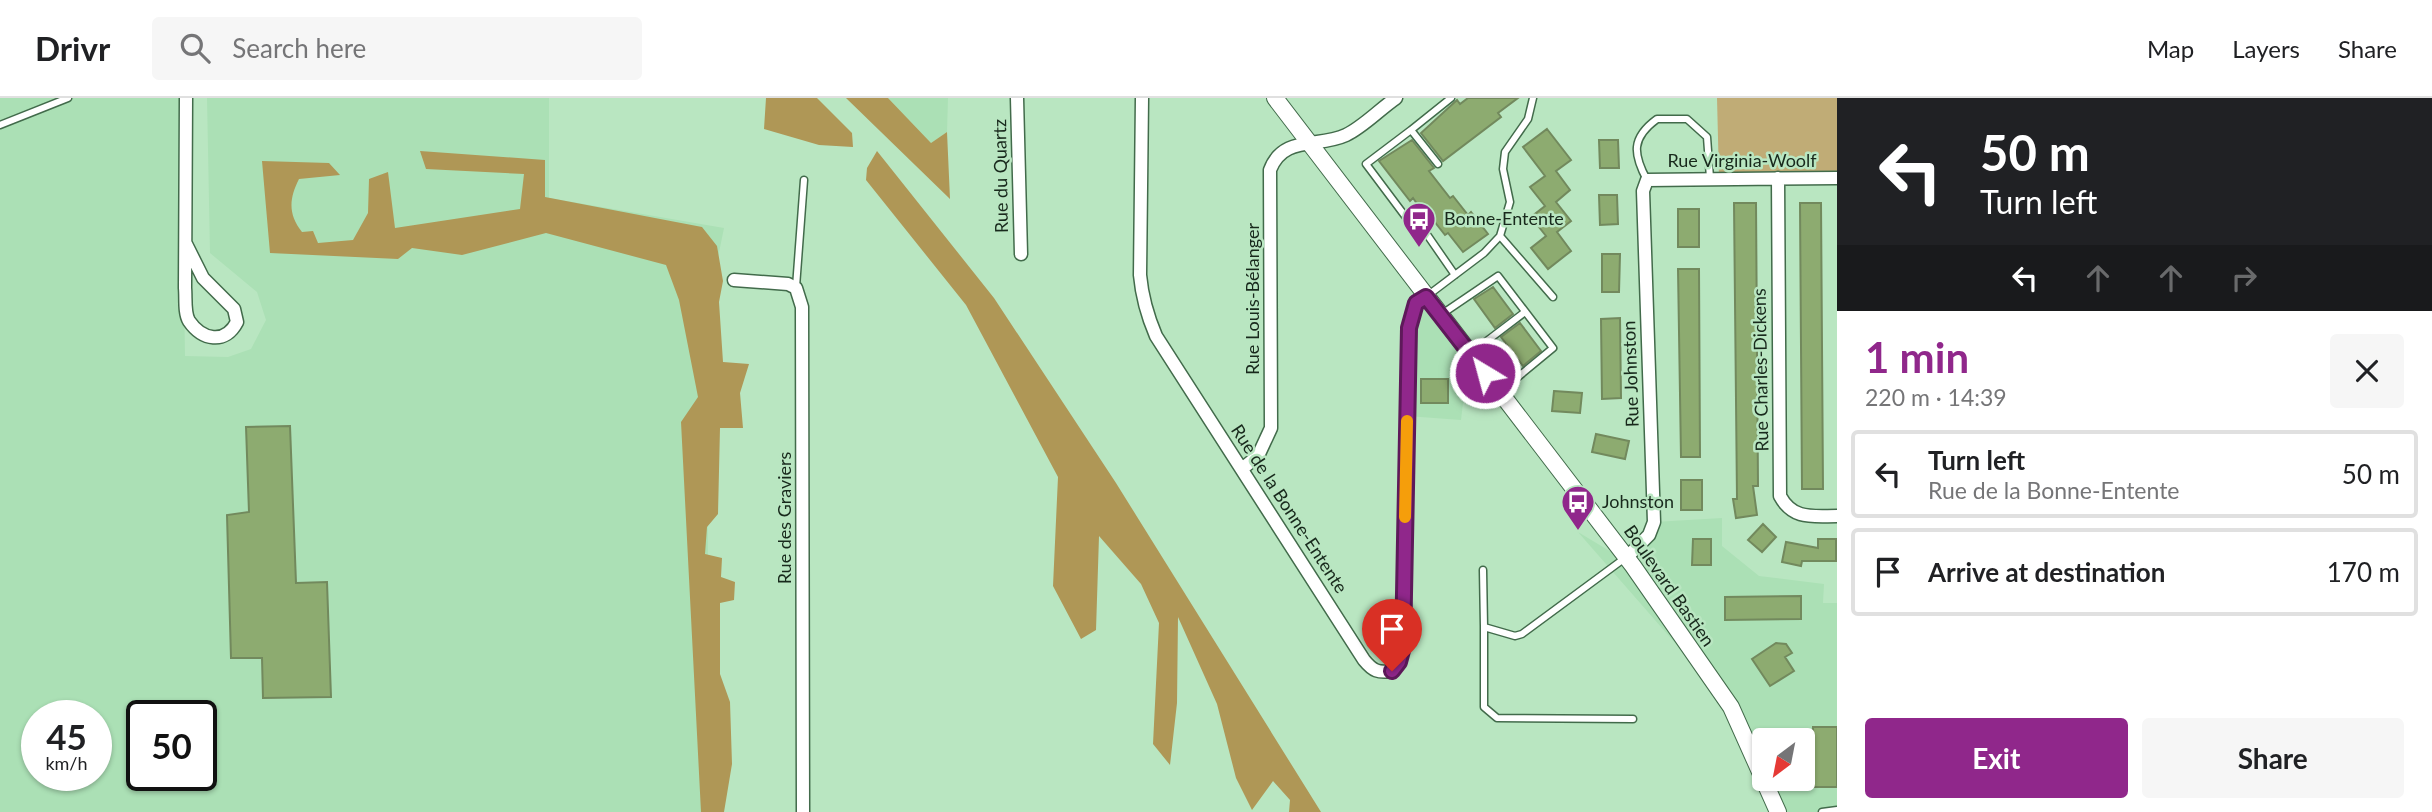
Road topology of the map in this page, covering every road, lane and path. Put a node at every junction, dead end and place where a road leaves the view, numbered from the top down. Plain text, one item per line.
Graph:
1 (68, 98) edge
2 (186, 98) edge
3 (1017, 98) edge
4 (1143, 98) edge
5 (1275, 98) edge
6 (1396, 98) edge
7 (1451, 98) edge
8 (1533, 98) edge
9 (0, 125) edge
10 (1411, 130) junction
11 (1308, 142) junction
12 (1438, 164) dead end
13 (1710, 178) junction
14 (1777, 178) junction
15 (1837, 178) edge
16 (804, 180) dead end
17 (1647, 180) junction
18 (1500, 236) junction
19 (186, 244) junction
20 (1021, 254) dead end
21 (1455, 275) junction
22 (734, 280) dead end
23 (796, 288) junction
24 (1426, 297) junction
25 (1553, 297) dead end
26 (1525, 312) junction
27 (1440, 316) junction
28 (1470, 354) junction
29 (1500, 393) junction
30 (1243, 468) junction
31 (1837, 516) edge
32 (1627, 557) junction
33 (1483, 570) dead end
34 (1484, 627) junction
35 (1633, 719) dead end
36 (1837, 810) edge
37 (803, 812) edge
38 (1778, 812) edge
39 (1822, 812) edge

1 - 9 lane
2 - 19 street
3 - 20 street, Rue du Quartz
4 - 30 street, Rue de la Bonne-Entente
5 - 11 main road, Boulevard Bastien
6 - 11 street, Rue Louis-Bélanger
7 - 10 lane
8 - 18 lane
10 - 12 lane
10 - 21 lane
11 - 24 main road, Boulevard Bastien
11 - 30 street, Rue Louis-Bélanger
13 - 14 street, Rue Virginia-Woolf
13 - 17 street, Rue Virginia-Woolf
13 - 17 lane
14 - 15 street, Rue Virginia-Woolf
14 - 31 street, Rue Charles-Dickens
16 - 23 lane
17 - 32 street, Rue Johnston
18 - 21 lane
18 - 25 lane
19 - 19 street
21 - 24 lane
22 - 23 street
23 - 37 street, Rue des Graviers
24 - 27 main road, Boulevard Bastien
24 - 30 street, Rue de la Bonne-Entente
26 - 27 lane
26 - 28 lane
26 - 29 lane
27 - 28 main road, Boulevard Bastien
28 - 29 main road, Boulevard Bastien
29 - 32 main road, Boulevard Bastien
32 - 34 lane
32 - 38 main road, Boulevard Bastien
33 - 34 lane
34 - 35 lane
36 - 39 lane

